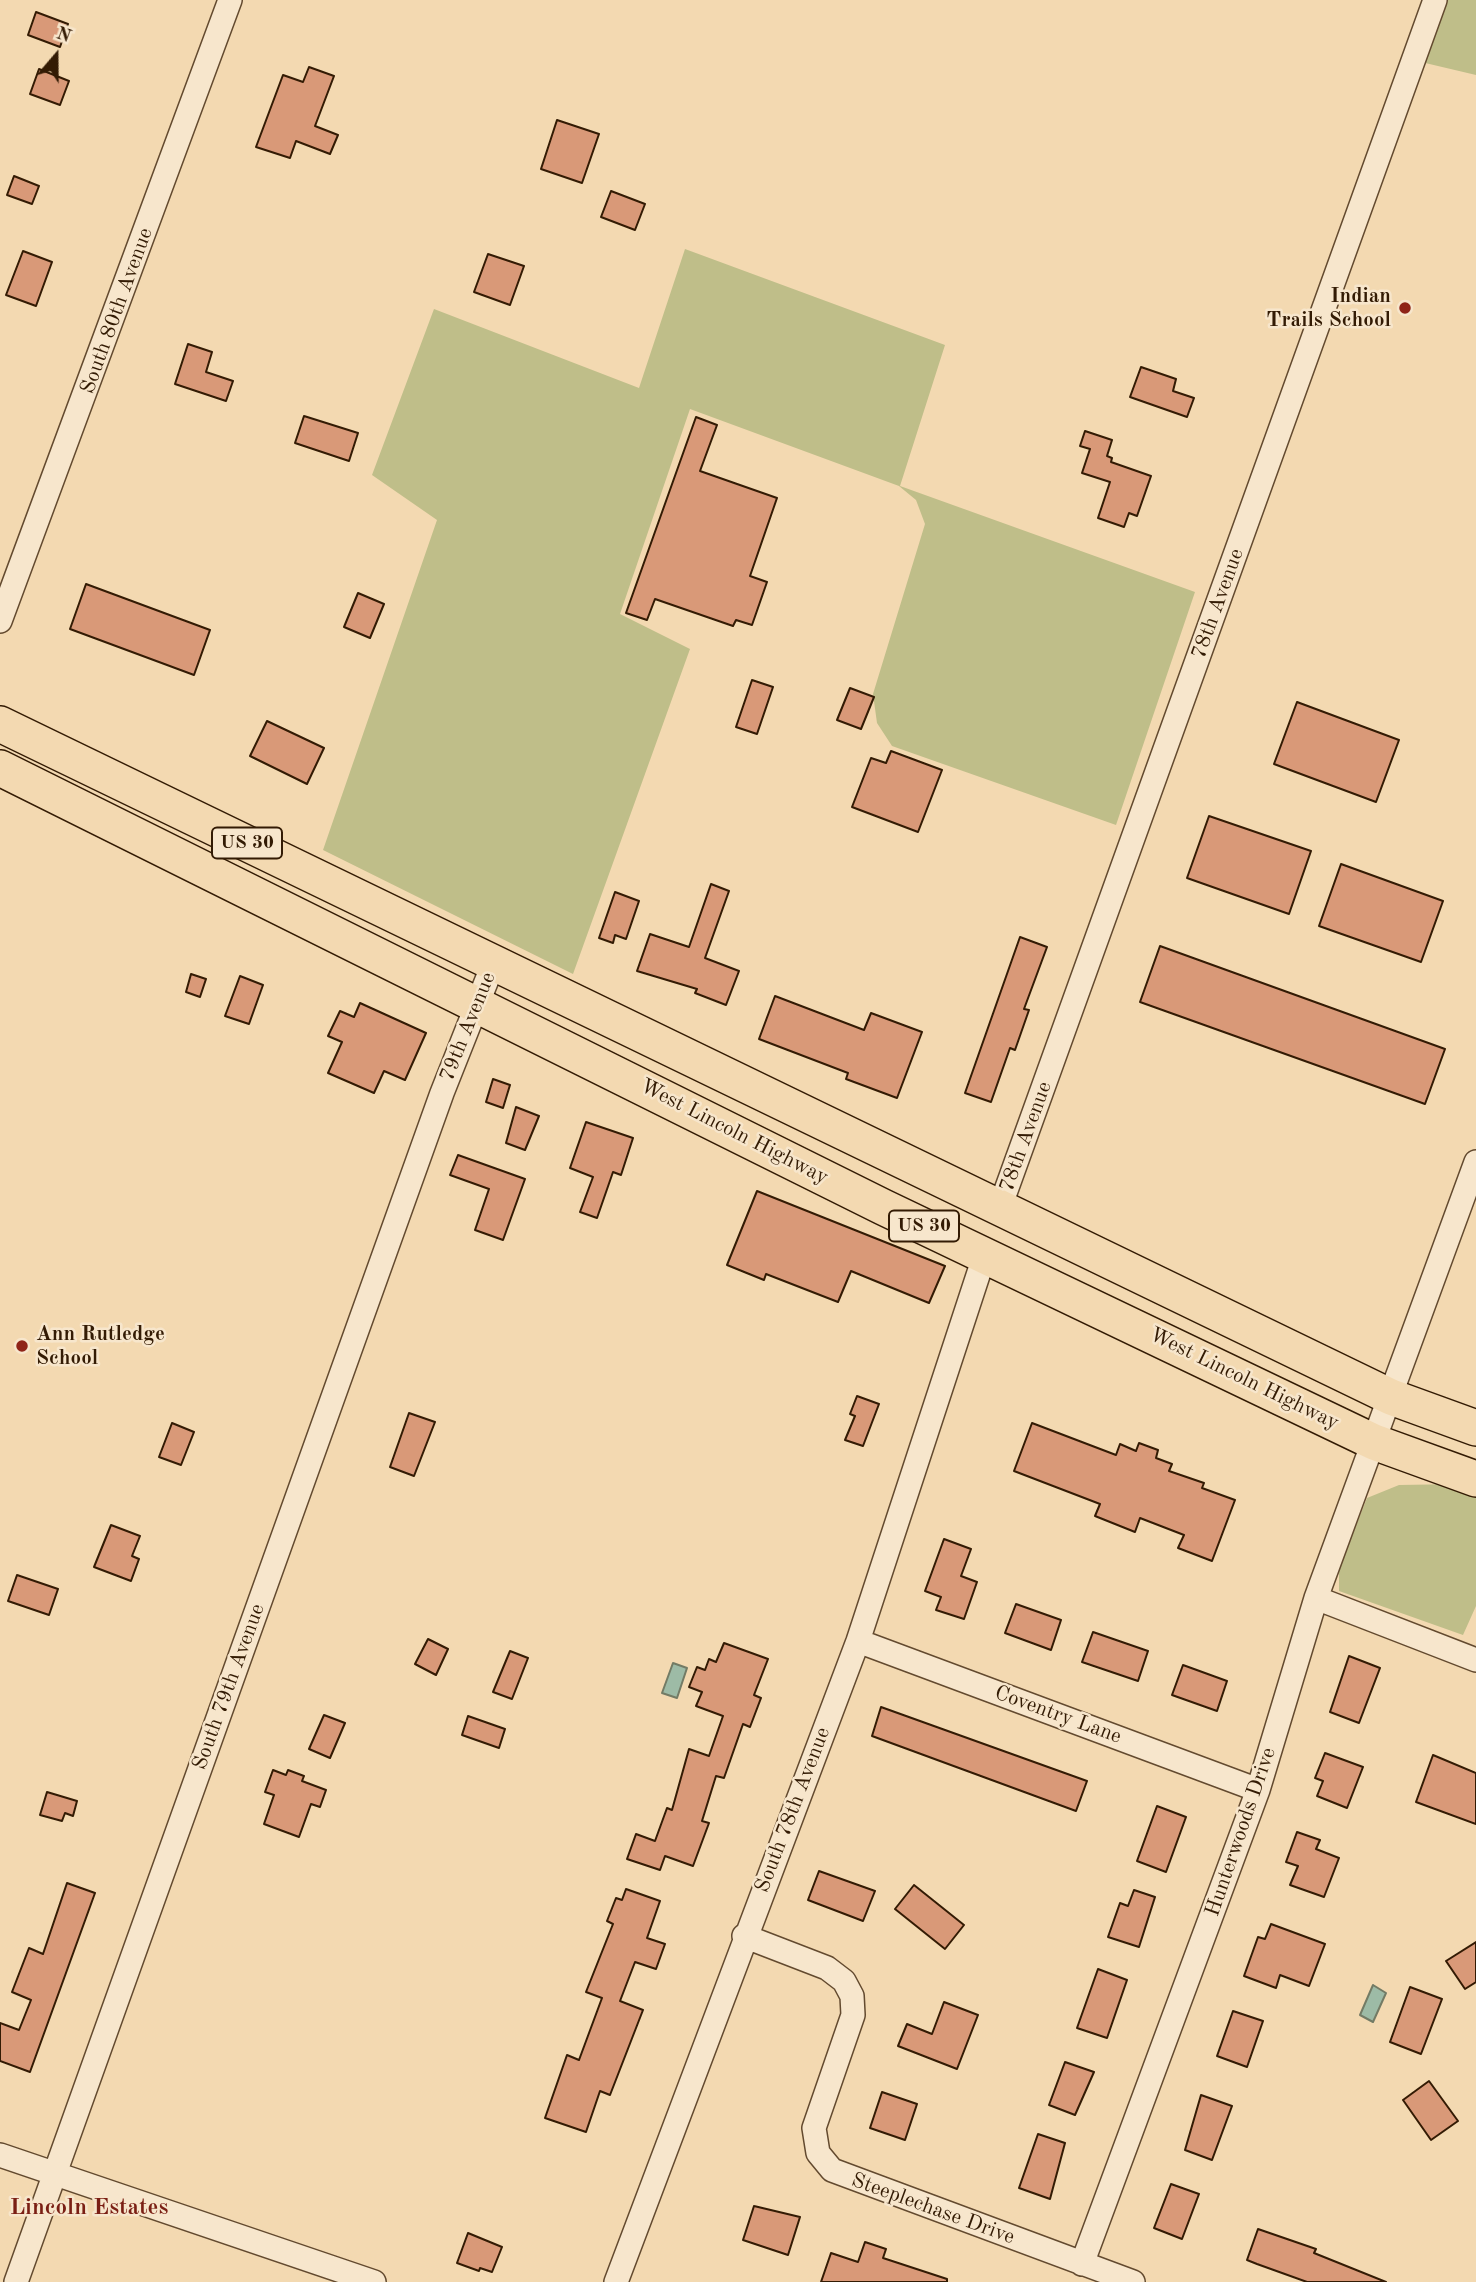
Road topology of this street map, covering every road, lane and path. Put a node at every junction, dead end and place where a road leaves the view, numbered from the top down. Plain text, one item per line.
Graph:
1 (230, 0) edge
2 (1435, 0) edge
3 (0, 621) edge
4 (0, 724) edge
5 (0, 768) edge
6 (494, 962) junction
7 (478, 1003) junction
8 (442, 1093) joint
9 (1476, 1162) edge
10 (819, 1174) junction
11 (1000, 1208) junction
12 (985, 1254) junction
13 (1391, 1397) junction
14 (1476, 1428) edge
15 (1374, 1442) junction
16 (1476, 1479) edge
17 (1315, 1598) junction
18 (858, 1641) junction
19 (1476, 1660) edge
20 (1258, 1790) junction
21 (744, 1936) junction
22 (0, 2155) edge
23 (55, 2176) junction
24 (1083, 2264) junction
25 (16, 2282) edge
26 (374, 2282) edge
27 (616, 2282) edge
28 (1133, 2282) edge

1 - 3 street, South 80th Avenue
2 - 11 street, 78th Avenue
4 - 6 main road, US 30
5 - 7 main road, West Lincoln Highway / US 30
6 - 7 street, 79th Avenue
6 - 11 main road, US 30
7 - 8 street, 79th Avenue
7 - 10 main road, West Lincoln Highway / US 30
8 - 23 street, South 79th Avenue
9 - 13 street, Hunterwoods Drive
10 - 11 main road
10 - 12 main road, West Lincoln Highway / US 30
11 - 13 main road, US 30
12 - 15 main road, West Lincoln Highway / US 30
12 - 18 street, South 78th Avenue
13 - 14 main road, US 30
13 - 15 street, Hunterwoods Drive
15 - 16 main road, West Lincoln Highway / US 30
15 - 17 street, Hunterwoods Drive
17 - 19 street
17 - 20 street, Hunterwoods Drive
18 - 20 street, Coventry Lane
18 - 21 street, South 78th Avenue
20 - 24 street, Hunterwoods Drive
21 - 24 street, Steeplechase Drive
21 - 27 street, South 78th Avenue
22 - 23 street
23 - 25 street, South 79th Avenue
23 - 26 street
24 - 28 street, Steeplechase Drive

